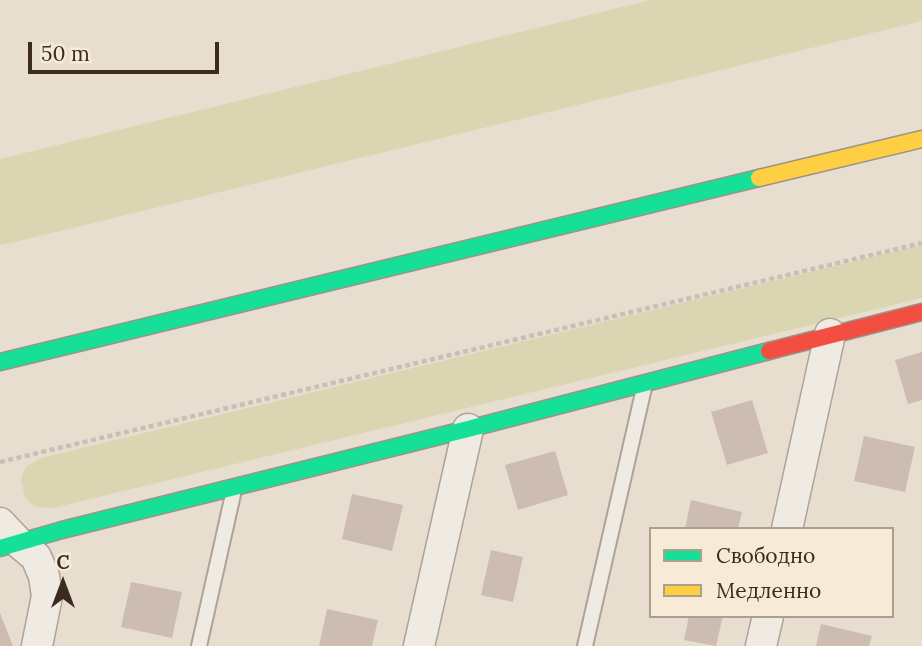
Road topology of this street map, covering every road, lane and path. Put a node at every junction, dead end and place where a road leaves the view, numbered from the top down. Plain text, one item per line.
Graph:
1 (922, 139) edge
2 (922, 243) edge
3 (922, 312) edge
4 (830, 334) junction
5 (0, 362) edge
6 (645, 383) junction
7 (468, 429) junction
8 (0, 462) edge
9 (235, 487) junction
10 (787, 527) edge
11 (6, 538) edge
12 (768, 618) edge
13 (37, 646) edge
14 (199, 646) edge
15 (419, 646) edge
16 (585, 646) edge
17 (761, 646) edge

1 - 5 street
2 - 8 path
3 - 4 street
4 - 6 street
4 - 10 street
6 - 7 street
6 - 16 lane
7 - 9 street
7 - 15 street
9 - 11 street
9 - 14 lane
11 - 13 street
12 - 17 street

